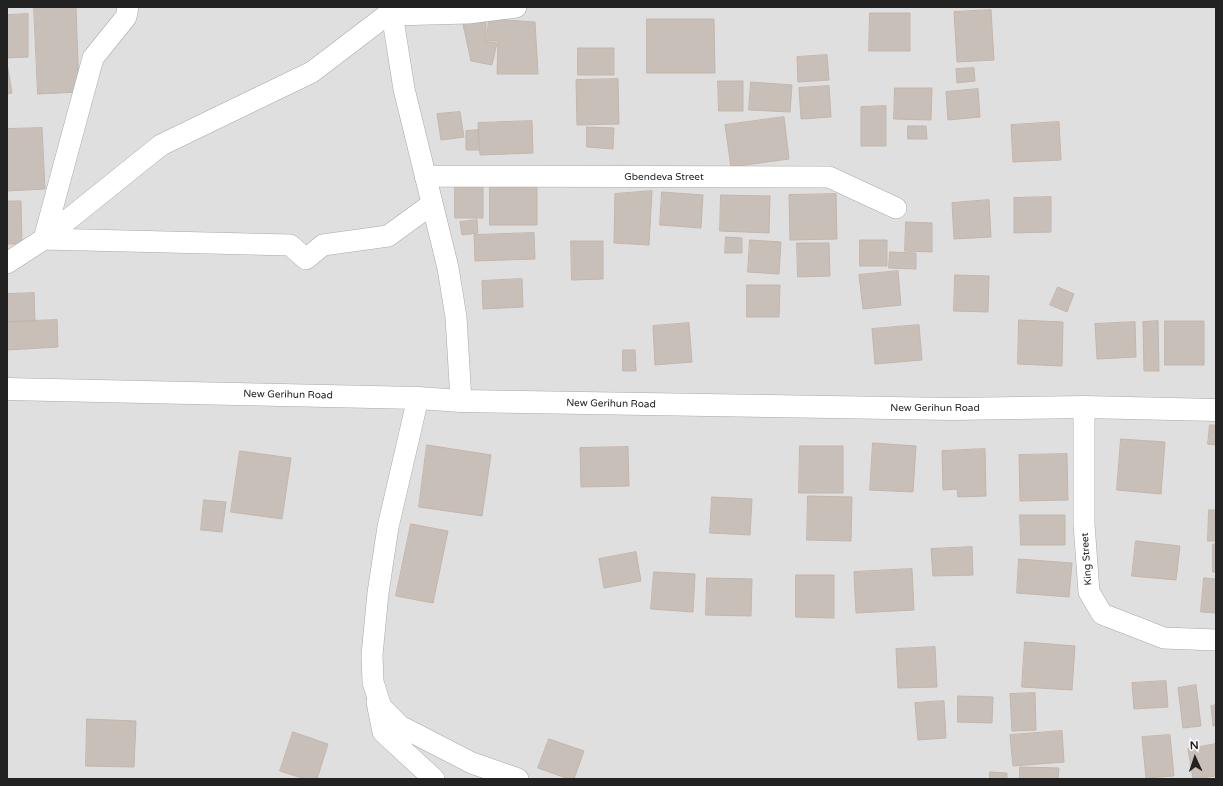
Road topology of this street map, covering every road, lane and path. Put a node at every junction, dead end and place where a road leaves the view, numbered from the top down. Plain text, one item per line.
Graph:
1 (128, 7) edge
2 (516, 7) edge
3 (392, 11) edge
4 (425, 176) junction
5 (432, 204) junction
6 (896, 208) dead end
7 (44, 239) junction
8 (7, 263) edge
9 (7, 389) edge
10 (418, 398) junction
11 (461, 401) junction
12 (1084, 407) junction
13 (1216, 410) edge
14 (1216, 640) edge
15 (373, 682) junction
16 (434, 779) edge
17 (518, 779) edge

1 - 7 street
2 - 3 street
3 - 4 street
3 - 7 street
4 - 5 street
4 - 6 street, Gbendeva Street
5 - 7 street
5 - 11 street
7 - 8 street
9 - 10 street, New Gerihun Road
10 - 11 street, New Gerihun Road
10 - 15 street
11 - 12 street, New Gerihun Road
12 - 13 street, New Gerihun Road
12 - 14 street, King Street
15 - 16 street
15 - 17 street

